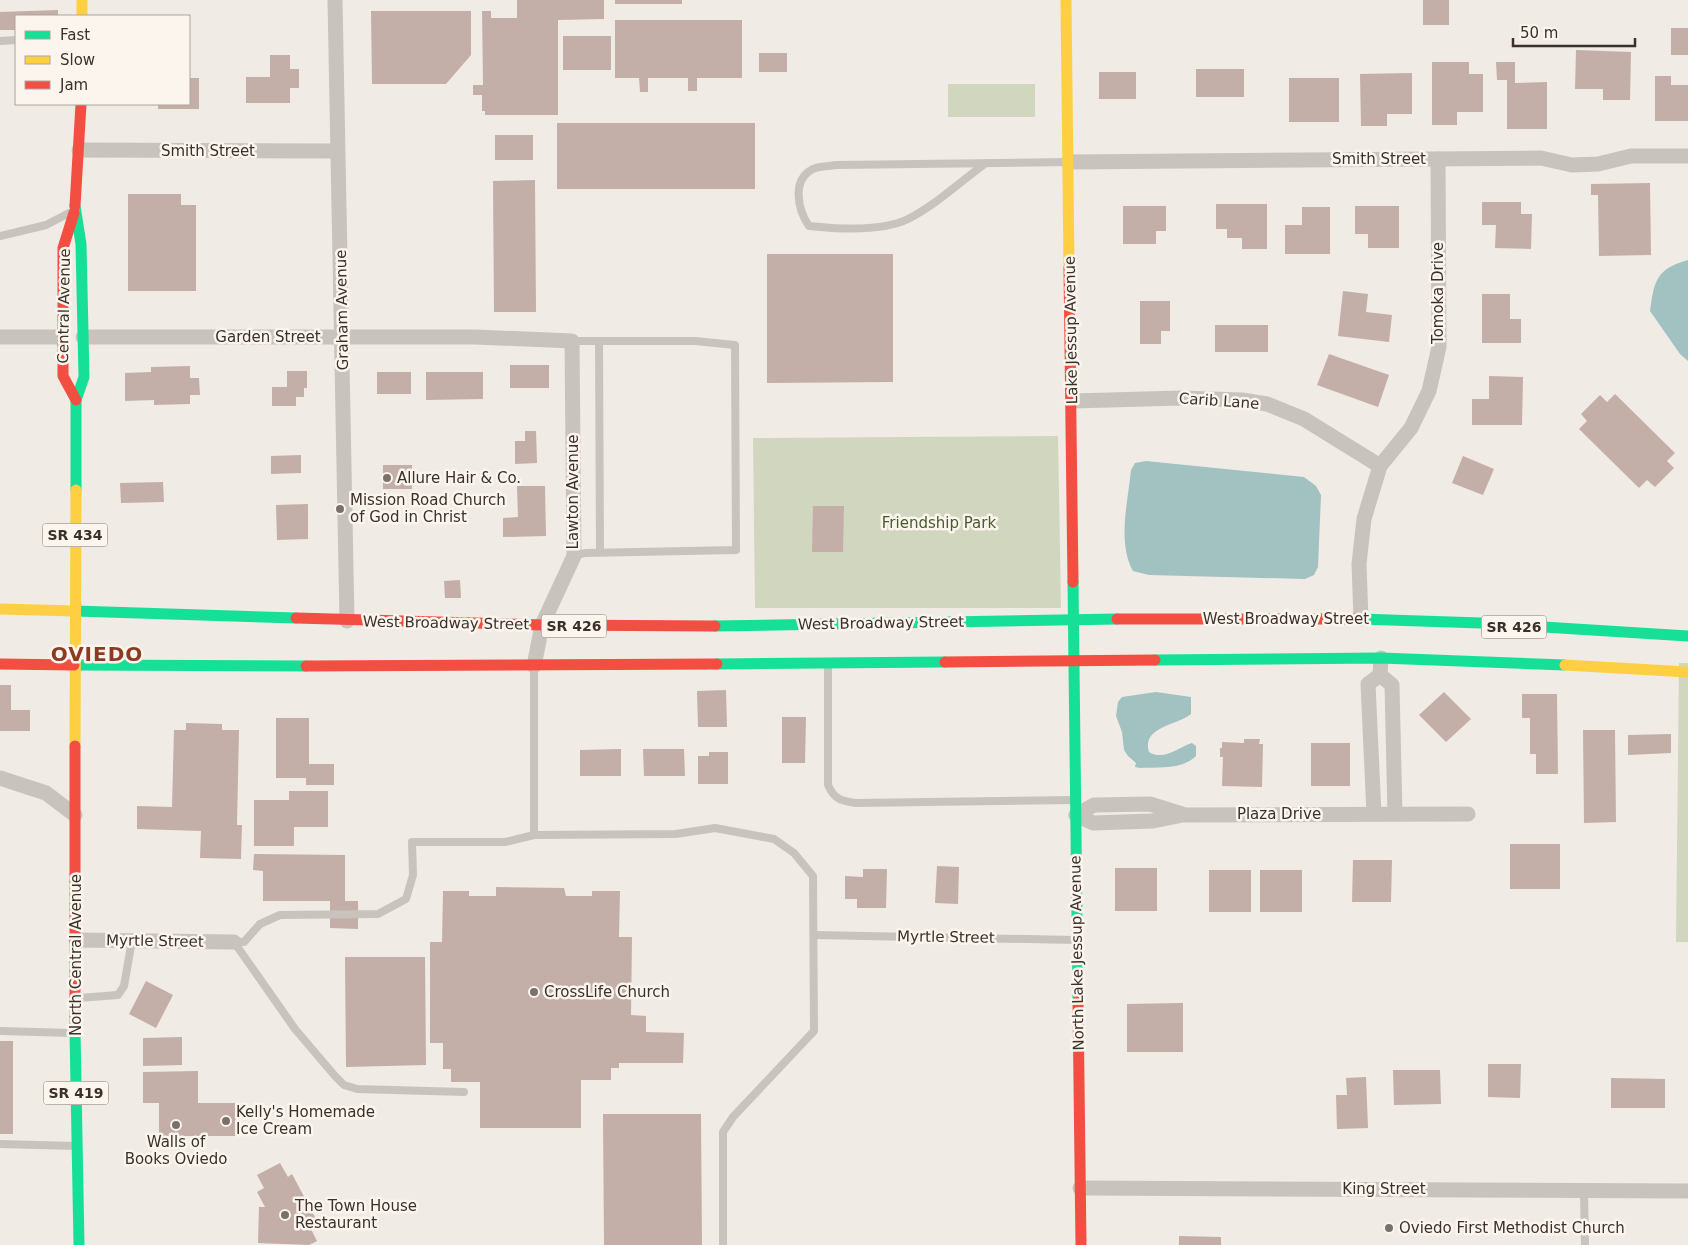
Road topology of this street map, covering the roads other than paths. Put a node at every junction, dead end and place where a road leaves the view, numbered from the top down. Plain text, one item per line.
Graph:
1 (82, 0) edge
2 (335, 0) edge
3 (1066, 0) edge
4 (82, 15) edge
5 (0, 40) edge
6 (15, 40) edge
7 (82, 105) edge
8 (79, 150) junction
9 (337, 151) junction
10 (1688, 156) edge
11 (1438, 159) junction
12 (1068, 162) junction
13 (986, 163) junction
14 (75, 210) junction
15 (0, 236) edge
16 (0, 337) edge
17 (63, 337) junction
18 (83, 337) junction
19 (342, 337) junction
20 (572, 341) junction
21 (599, 342) junction
22 (76, 400) junction
23 (1072, 401) junction
24 (1380, 466) junction
25 (600, 552) junction
26 (574, 556) junction
27 (0, 609) edge
28 (75, 611) junction
29 (1362, 619) junction
30 (1074, 620) junction
31 (347, 621) junction
32 (542, 625) junction
33 (1688, 636) edge
34 (1381, 658) junction
35 (1074, 660) junction
36 (828, 663) junction
37 (0, 664) edge
38 (74, 665) junction
39 (534, 666) junction
40 (1688, 672) edge
41 (1380, 675) junction
42 (0, 778) edge
43 (1076, 808) junction
44 (1374, 814) junction
45 (1395, 814) junction
46 (1468, 814) dead end
47 (75, 816) junction
48 (534, 835) junction
49 (814, 935) junction
50 (76, 940) junction
51 (132, 940) junction
52 (1077, 940) junction
53 (234, 942) junction
54 (76, 998) junction
55 (0, 1031) edge
56 (75, 1033) junction
57 (464, 1092) dead end
58 (0, 1144) edge
59 (77, 1146) junction
60 (1080, 1188) junction
61 (1584, 1190) junction
62 (1688, 1191) edge
63 (78, 1245) edge
64 (722, 1245) edge
65 (1081, 1245) edge
66 (1585, 1245) edge

1 - 4 main road
2 - 9 street, Graham Avenue
3 - 12 main road, Lake Jessup Avenue
5 - 6 lane
7 - 8 main road, Central Avenue / SR 434
8 - 9 street, Smith Street
8 - 14 main road, Central Avenue / SR 434
9 - 19 street, Graham Avenue
10 - 11 street, Smith Street
11 - 12 street, Smith Street
11 - 24 street, Tomoka Drive
12 - 13 lane
12 - 23 main road, Lake Jessup Avenue
13 - 13 lane
14 - 15 lane
14 - 17 main road, Central Avenue / SR 434
14 - 18 main road, Central Avenue / SR 434
16 - 17 street
17 - 22 main road, Central Avenue / SR 434
18 - 19 street, Garden Street
18 - 22 main road, Central Avenue / SR 434
19 - 20 street, Garden Street
19 - 31 street, Graham Avenue
20 - 21 lane
20 - 26 street, Lawton Avenue
21 - 25 lane
21 - 25 lane
22 - 28 main road, Central Avenue / SR 434
23 - 24 street, Carib Lane
23 - 30 main road, Lake Jessup Avenue
24 - 29 street, Tomoka Drive
25 - 26 lane
26 - 32 street, Lawton Avenue
27 - 28 main road, West Broadway Street
28 - 31 main road, West Broadway Street / SR 426
28 - 38 main road, Central Avenue / SR 434
29 - 30 main road, West Broadway Street / SR 426
29 - 33 main road, West Broadway Street / SR 426
30 - 32 main road, West Broadway Street / SR 426
30 - 35 main road, Lake Jessup Avenue
31 - 32 main road, West Broadway Street / SR 426
32 - 39 street, Lawton Avenue
34 - 35 main road
34 - 40 main road
34 - 41 street
35 - 36 main road
35 - 43 main road, North Lake Jessup Avenue
36 - 39 main road
36 - 43 lane
37 - 38 main road
38 - 39 main road
38 - 47 main road, North Central Avenue / SR 419
39 - 48 lane
41 - 44 street
41 - 45 street
42 - 47 street
43 - 44 street, Plaza Drive
43 - 52 main road, North Lake Jessup Avenue
44 - 45 street, Plaza Drive
45 - 46 street, Plaza Drive
47 - 50 main road, North Central Avenue / SR 419
48 - 49 lane
48 - 53 lane
49 - 52 lane, Myrtle Street
49 - 64 lane
50 - 51 street, Myrtle Street
50 - 54 main road, North Central Avenue / SR 419
51 - 53 street, Myrtle Street
51 - 54 lane
52 - 60 main road, North Lake Jessup Avenue
53 - 57 lane
54 - 56 main road, North Central Avenue / SR 419
55 - 56 lane
56 - 59 main road, North Central Avenue / SR 419
58 - 59 lane
59 - 63 main road, North Central Avenue / SR 419
60 - 61 street, King Street
60 - 65 main road, North Lake Jessup Avenue
61 - 62 street, King Street
61 - 66 lane

